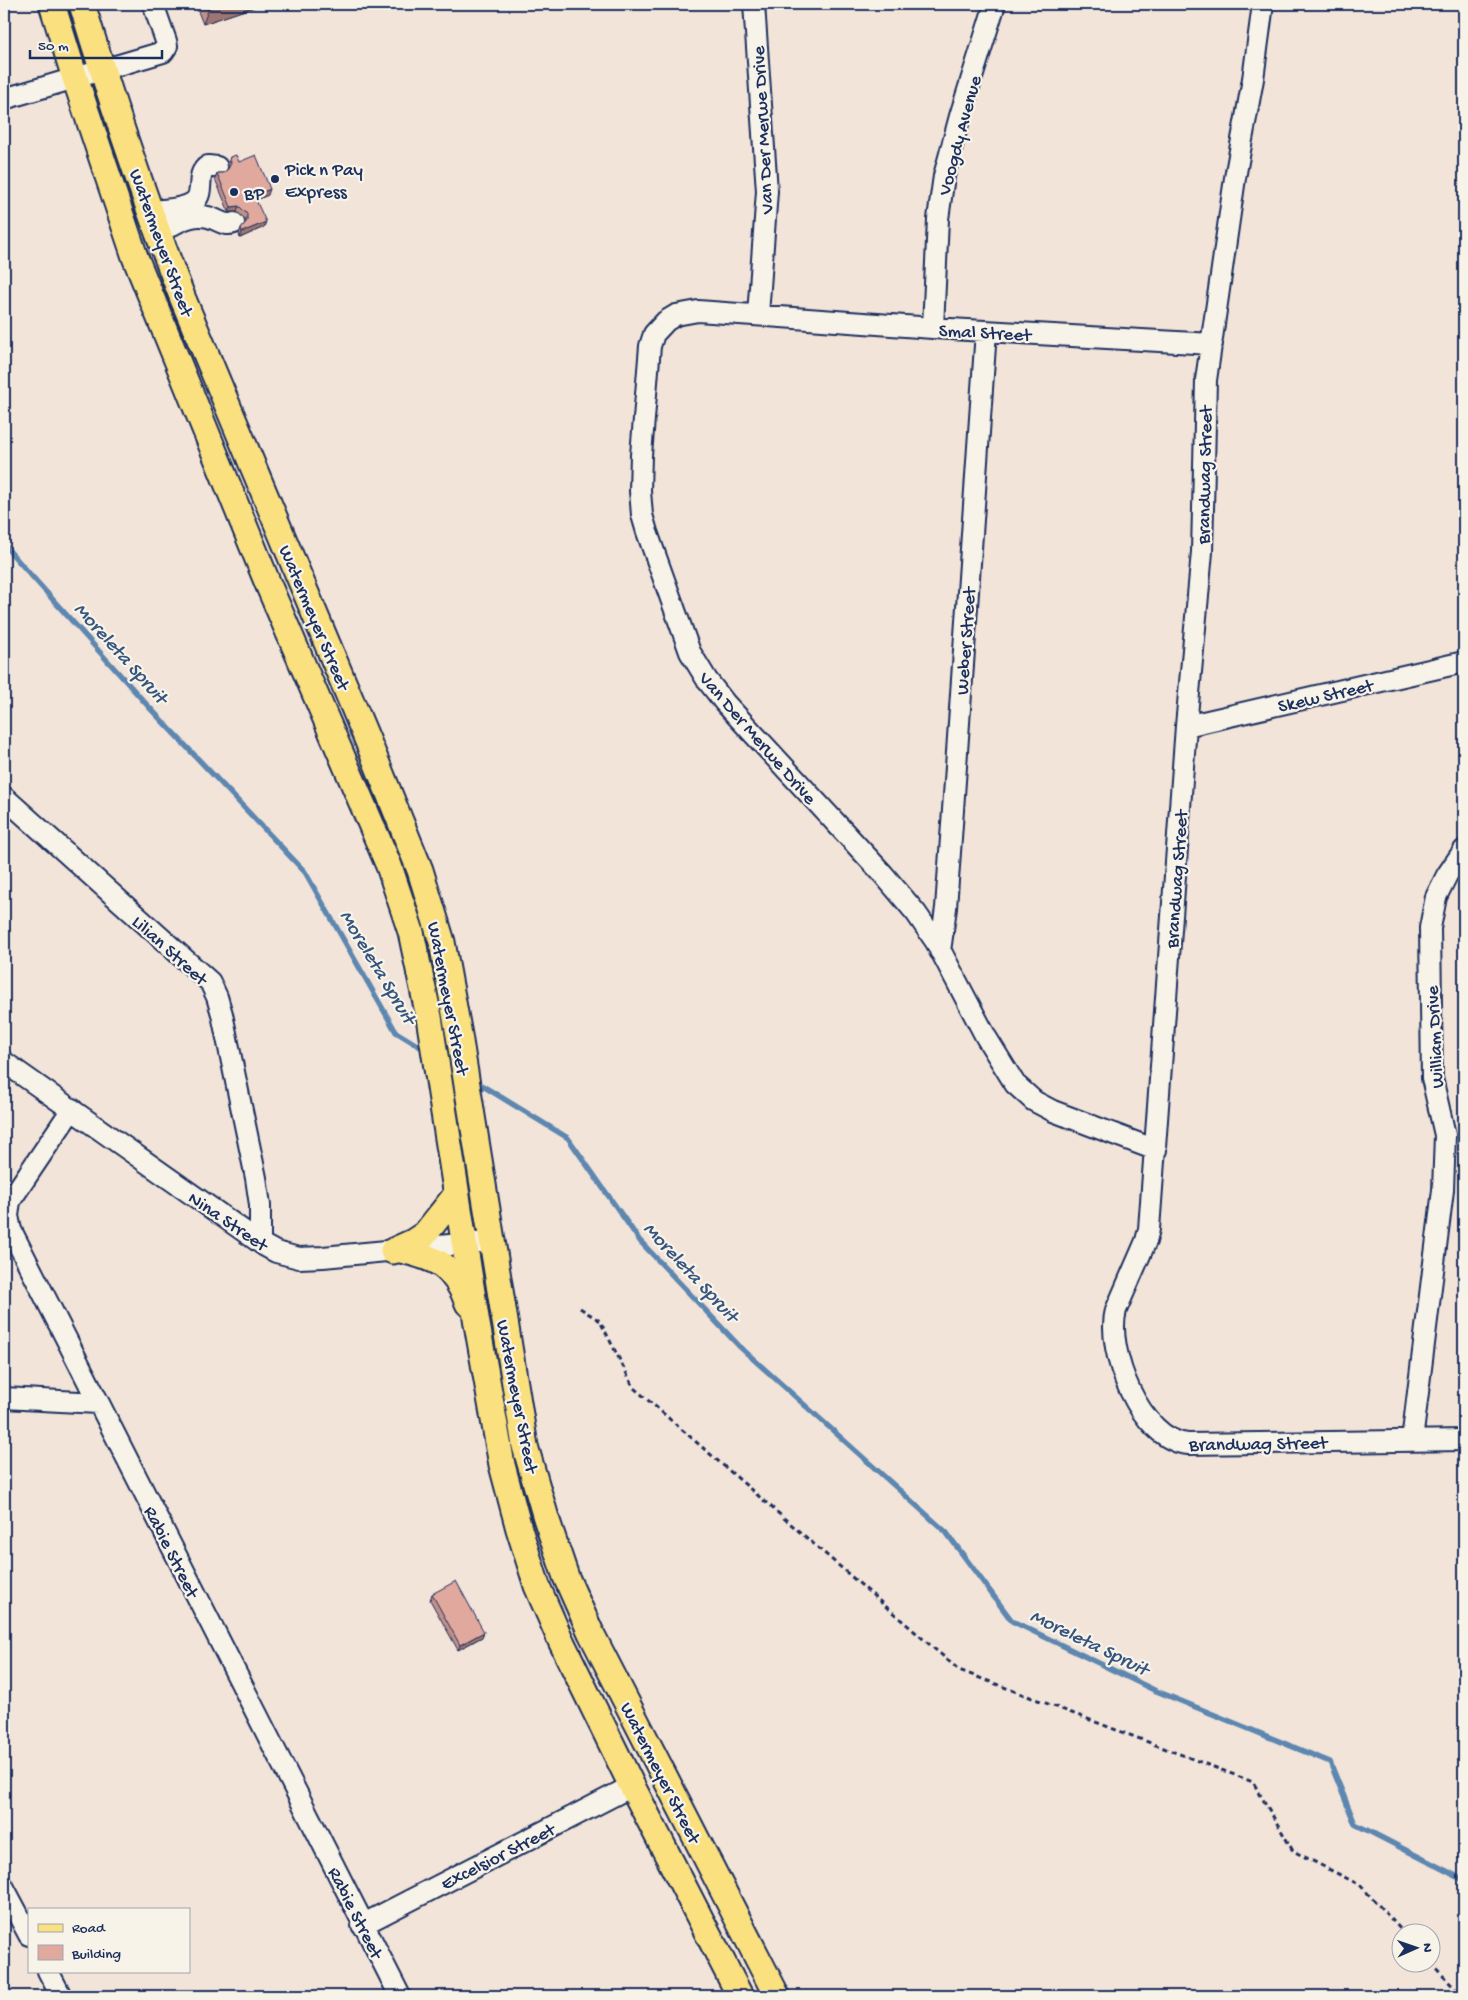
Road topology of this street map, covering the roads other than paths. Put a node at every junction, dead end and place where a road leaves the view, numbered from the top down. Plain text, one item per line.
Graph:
1 (52, 4) edge
2 (82, 4) edge
3 (153, 4) edge
4 (754, 4) edge
5 (996, 4) edge
6 (1263, 4) edge
7 (102, 70) junction
8 (75, 78) junction
9 (4, 99) edge
10 (217, 168) dead end
11 (154, 223) junction
12 (234, 223) dead end
13 (758, 315) junction
14 (933, 328) junction
15 (986, 331) junction
16 (1212, 344) junction
17 (1464, 662) edge
18 (1186, 726) junction
19 (4, 797) edge
20 (1464, 850) edge
21 (940, 952) junction
22 (4, 1062) edge
23 (72, 1109) junction
24 (1156, 1150) junction
25 (456, 1195) junction
26 (7, 1201) edge
27 (492, 1241) junction
28 (260, 1242) junction
29 (465, 1244) junction
30 (397, 1250) junction
31 (477, 1324) junction
32 (4, 1398) edge
33 (98, 1403) junction
34 (1464, 1440) edge
35 (1412, 1441) junction
36 (632, 1786) junction
37 (4, 1888) edge
38 (362, 1924) junction
39 (28, 1933) edge
40 (48, 1972) edge
41 (60, 1996) edge
42 (400, 1996) edge
43 (740, 1996) edge
44 (777, 1996) edge

1 - 8 main road, Watermeyer Street
2 - 7 main road, Watermeyer Street
3 - 7 street
4 - 13 street, Van Der Merwe Drive
5 - 14 street, Voogdy Avenue
6 - 16 street, Brandwag Street
7 - 8 street
7 - 11 main road, Watermeyer Street
8 - 9 street
8 - 25 main road, Watermeyer Street
10 - 11 street
11 - 12 street
11 - 27 main road, Watermeyer Street
13 - 14 street, Smal Street
13 - 21 street, Van Der Merwe Drive
14 - 15 street, Smal Street
15 - 16 street, Smal Street
15 - 21 street, Weber Street
16 - 18 street, Brandwag Street
17 - 18 street, Skew Street
18 - 24 street, Brandwag Street
19 - 28 street, Lilian Street
20 - 35 street, William Drive
21 - 24 street, Van Der Merwe Drive
22 - 23 street, Nina Street
23 - 26 street, Rabie Street
23 - 28 street, Nina Street
24 - 35 street, Brandwag Street
25 - 29 main road, Watermeyer Street
25 - 30 main road
26 - 33 street, Rabie Street
27 - 29 street, Nina Street
27 - 44 main road, Watermeyer Street
28 - 30 street, Nina Street
29 - 30 street, Nina Street
29 - 31 main road, Watermeyer Street
30 - 31 main road
31 - 36 main road, Watermeyer Street
32 - 33 street
33 - 38 street, Rabie Street
34 - 35 street, Brandwag Street
36 - 38 street, Excelsior Street
36 - 43 main road, Watermeyer Street
37 - 39 street
38 - 42 street, Rabie Street
40 - 41 street

